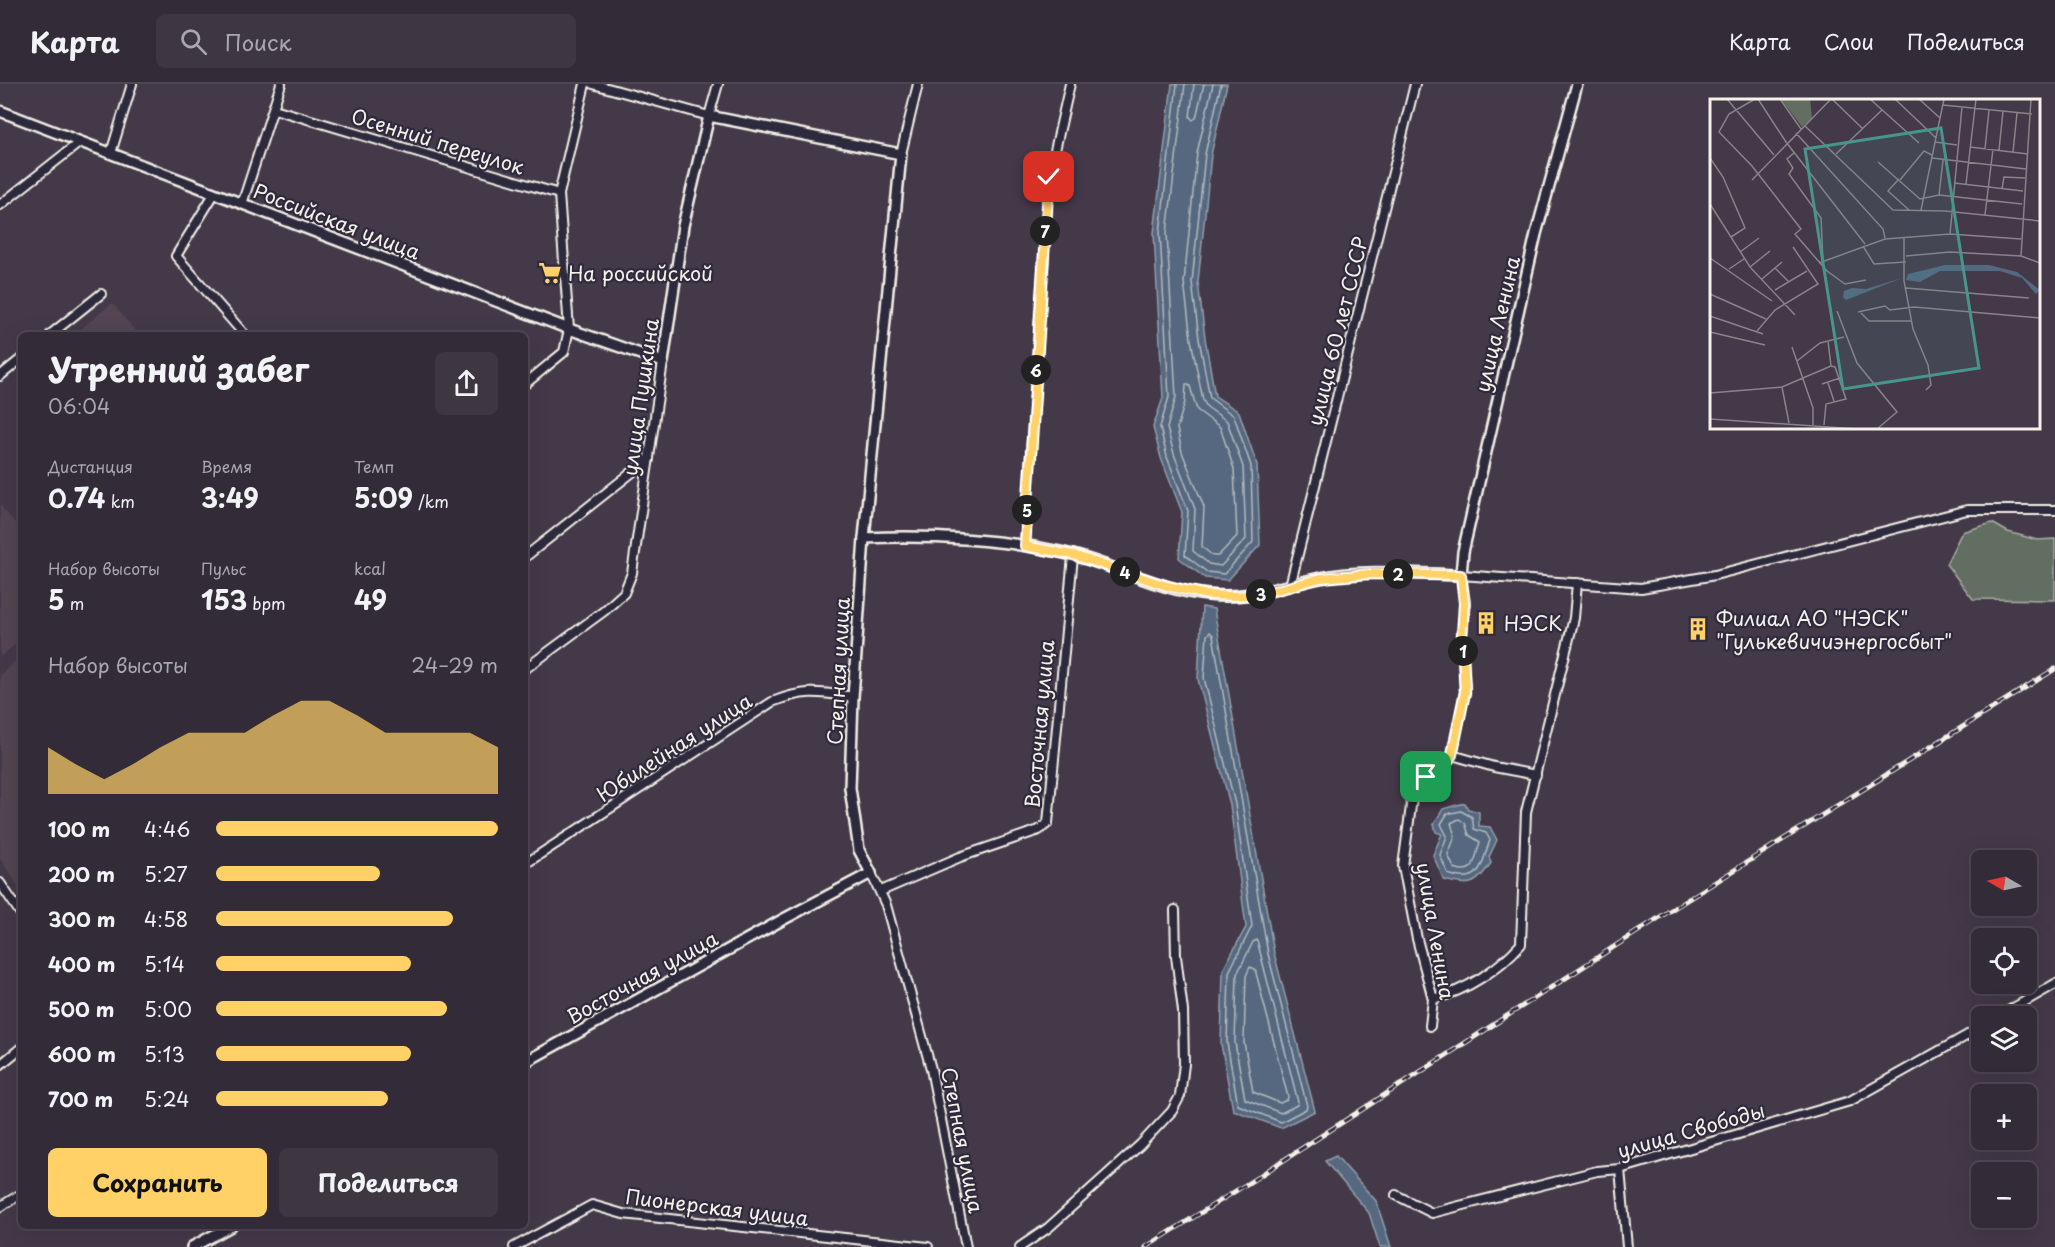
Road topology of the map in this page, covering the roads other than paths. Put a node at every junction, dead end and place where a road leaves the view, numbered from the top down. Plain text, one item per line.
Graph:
1 (132, 84) edge
2 (281, 84) edge
3 (585, 84) edge
4 (593, 84) edge
5 (718, 84) edge
6 (918, 84) edge
7 (1070, 84) edge
8 (1415, 84) edge
9 (1577, 84) edge
10 (274, 109) junction
11 (0, 111) edge
12 (709, 116) junction
13 (80, 142) junction
14 (111, 153) junction
15 (901, 154) junction
16 (214, 194) junction
17 (559, 194) junction
18 (242, 204) junction
19 (0, 205) edge
20 (100, 294) dead end
21 (568, 329) junction
22 (53, 332) edge
23 (242, 332) edge
24 (18, 361) edge
25 (663, 362) junction
26 (0, 376) edge
27 (528, 382) edge
28 (649, 459) junction
29 (2055, 510) edge
30 (864, 538) junction
31 (1025, 546) junction
32 (528, 555) edge
33 (1073, 555) junction
34 (1461, 575) junction
35 (1577, 583) junction
36 (1290, 586) junction
37 (528, 667) edge
38 (853, 697) junction
39 (1452, 755) junction
40 (1536, 774) junction
41 (528, 862) edge
42 (871, 873) junction
43 (0, 883) edge
44 (881, 891) junction
45 (18, 910) edge
46 (1175, 910) dead end
47 (2055, 984) edge
48 (1433, 999) junction
49 (2017, 1006) edge
50 (1430, 1026) dead end
51 (1971, 1033) edge
52 (18, 1050) edge
53 (528, 1060) edge
54 (0, 1065) edge
55 (1620, 1169) junction
56 (1396, 1195) dead end
57 (18, 1196) edge
58 (0, 1207) edge
59 (225, 1229) edge
60 (192, 1247) edge
61 (514, 1247) edge
62 (928, 1247) edge
63 (966, 1247) edge
64 (1020, 1247) edge
65 (1627, 1247) edge

1 - 14 street
2 - 10 street
3 - 17 street
4 - 12 street
5 - 12 street, улица Пушкина
6 - 15 street, Степная улица
7 - 31 street
8 - 36 street, улица 60 лет СССР
9 - 34 street, улица Ленина
10 - 17 street, Осенний переулок
10 - 18 street
11 - 13 street, Российская улица
12 - 15 street
12 - 25 street, улица Пушкина
13 - 14 street, Российская улица
13 - 19 street
14 - 16 street, Российская улица
15 - 30 street, Степная улица
16 - 18 street, Российская улица
16 - 23 street
17 - 21 street
18 - 21 street, Российская улица
20 - 22 street
21 - 25 street, Российская улица
21 - 27 street
24 - 26 street
25 - 28 street, улица Пушкина
28 - 32 street
28 - 37 street, улица Пушкина
29 - 35 street
30 - 31 street
30 - 38 street, Степная улица
31 - 33 street
33 - 36 street
33 - 44 street, Восточная улица
34 - 35 street
34 - 36 street
34 - 39 street, улица Ленина
35 - 40 street
38 - 41 street, Юбилейная улица
38 - 42 street, Степная улица
39 - 40 street
39 - 48 street, улица Ленина
40 - 48 street
42 - 44 street, Степная улица
42 - 53 street, Восточная улица
43 - 45 street
44 - 63 street, Степная улица
46 - 64 street
47 - 49 street
48 - 50 street, улица Ленина
51 - 55 street, улица Свободы
52 - 54 street
55 - 56 street, улица Свободы
55 - 65 street
57 - 58 street
59 - 60 street
61 - 62 street, Пионерская улица

